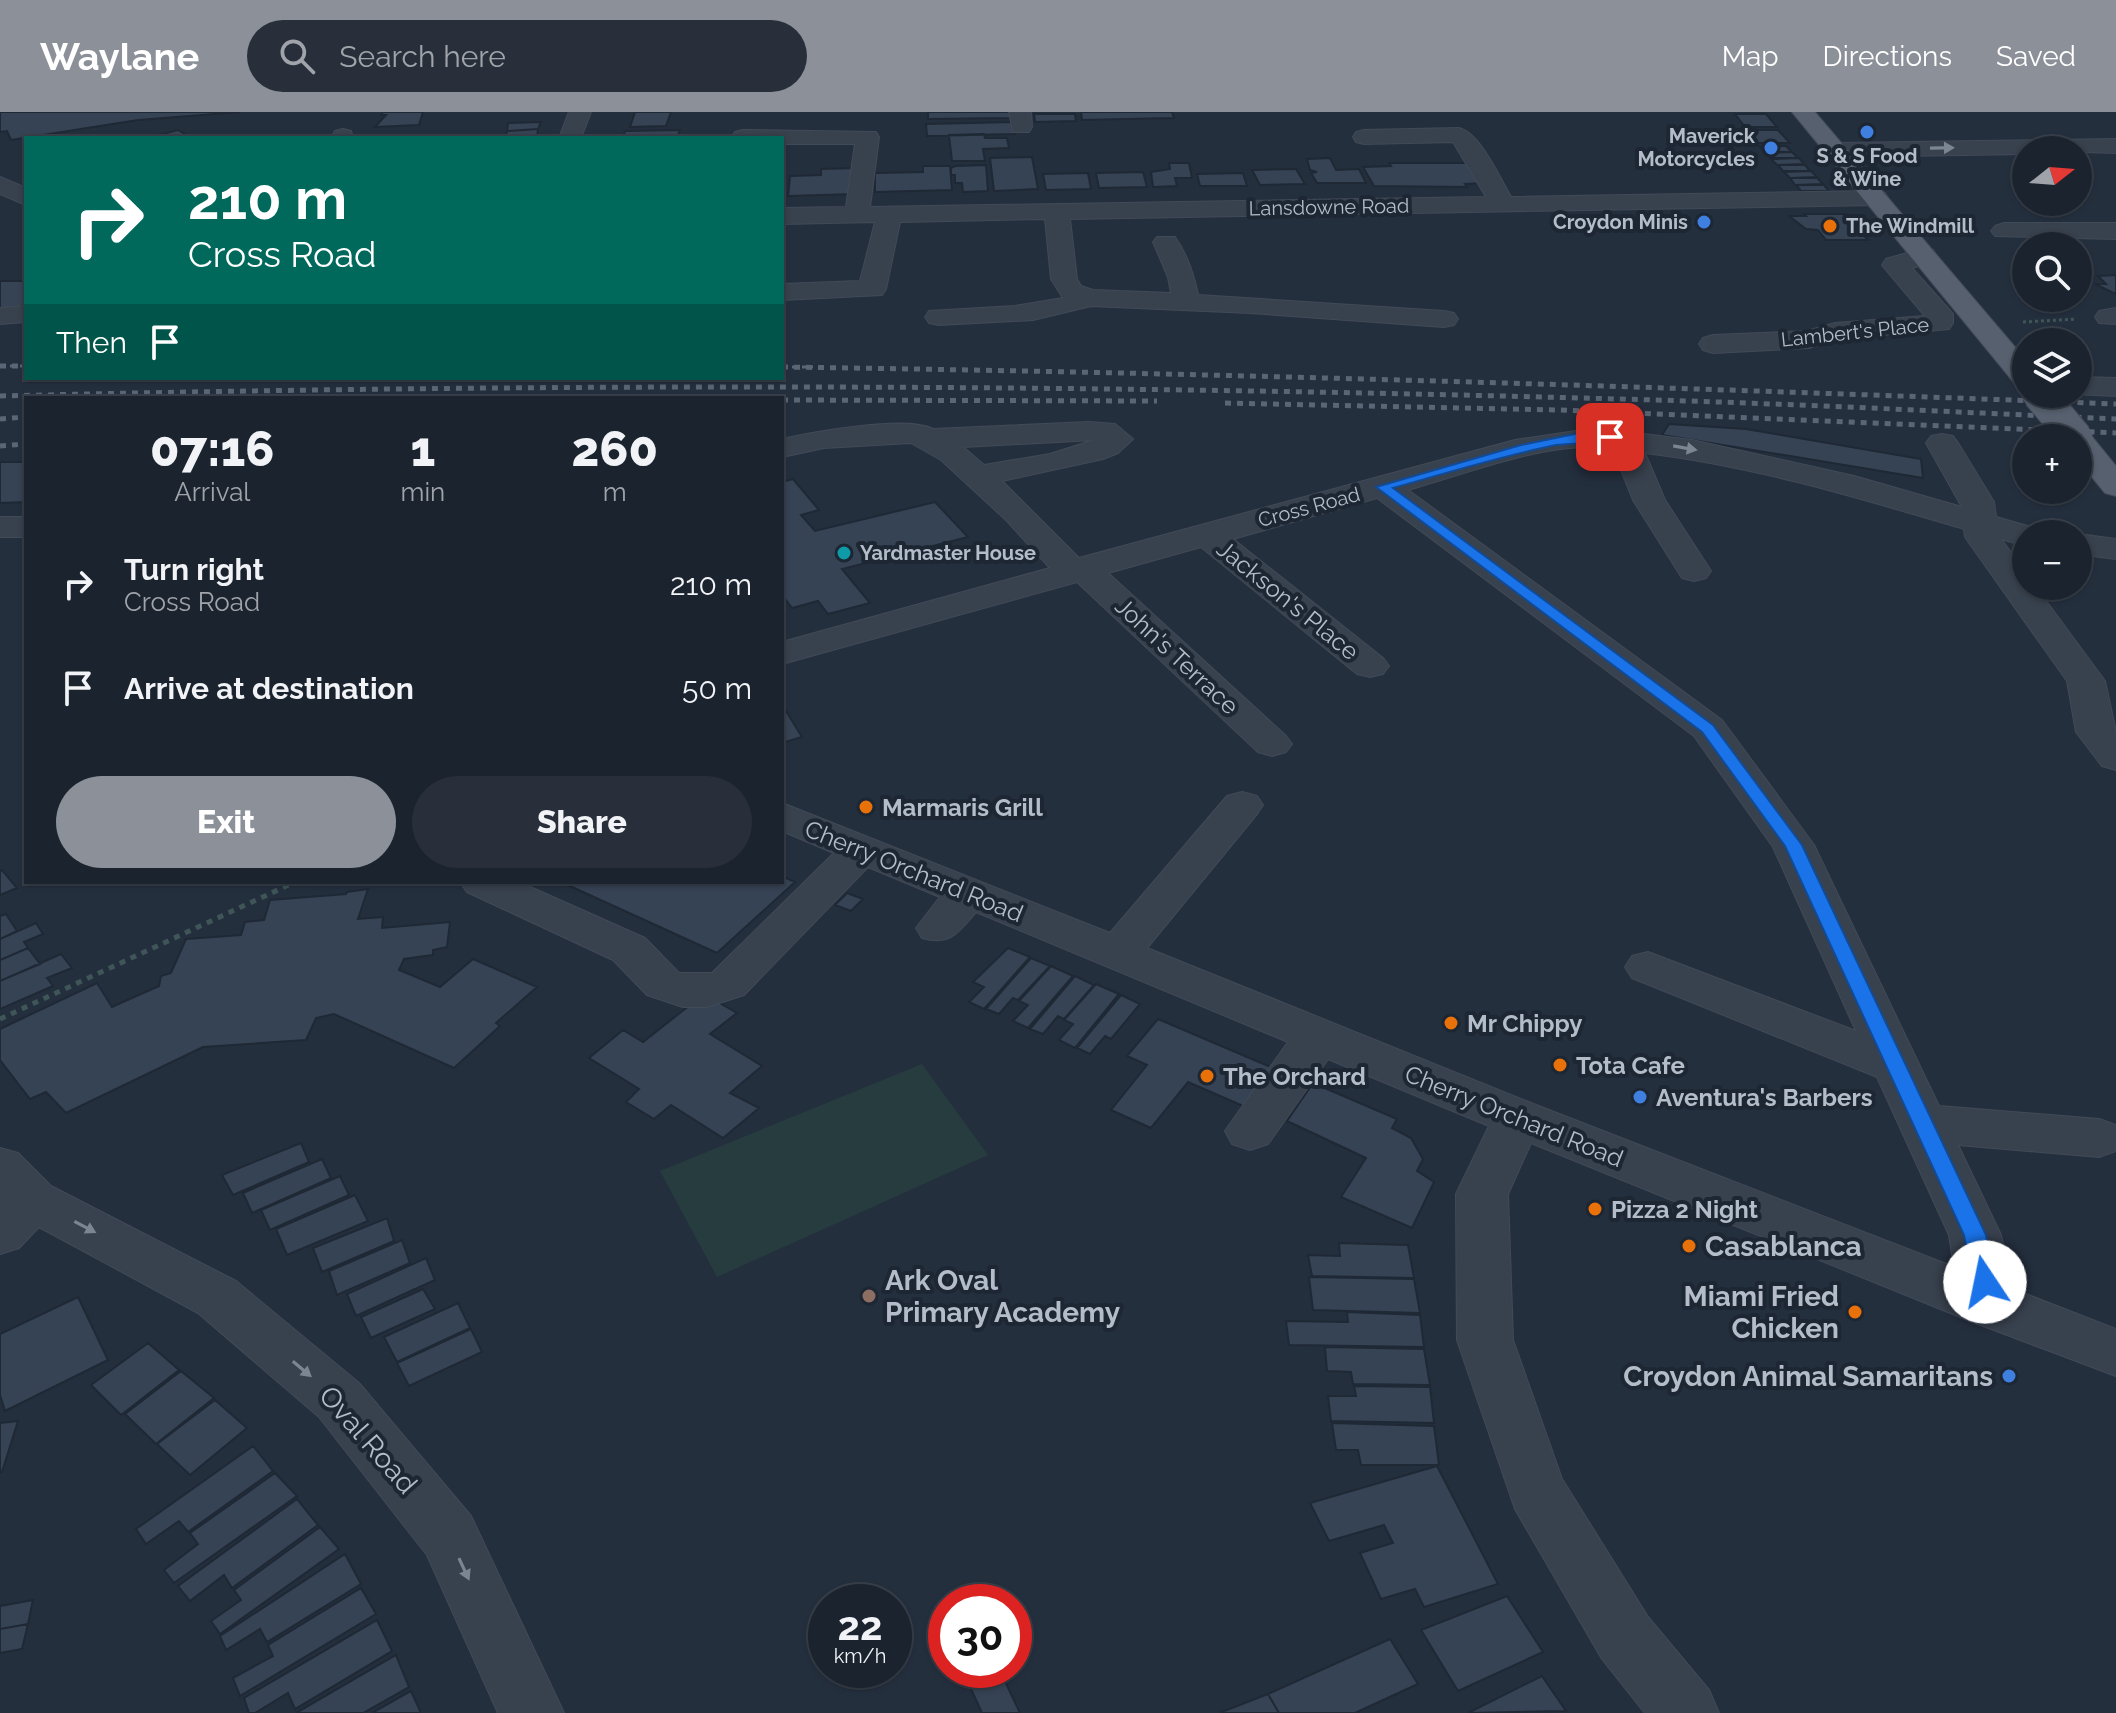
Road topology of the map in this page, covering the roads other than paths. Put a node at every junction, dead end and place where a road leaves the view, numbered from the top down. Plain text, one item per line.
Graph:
1 (580, 112) edge
2 (1803, 112) edge
3 (1484, 125) dead end
4 (1459, 135) junction
5 (571, 136) edge
6 (784, 137) edge
7 (1364, 137) dead end
8 (2116, 146) edge
9 (1836, 150) junction
10 (0, 184) edge
11 (24, 197) edge
12 (1876, 198) junction
13 (1503, 205) junction
14 (1057, 211) junction
15 (857, 214) junction
16 (889, 214) junction
17 (784, 216) edge
18 (2004, 231) dead end
19 (2116, 231) edge
20 (1166, 242) dead end
21 (1924, 256) junction
22 (784, 292) edge
23 (1089, 298) junction
24 (1186, 303) junction
25 (24, 314) edge
26 (0, 316) edge
27 (939, 317) dead end
28 (1444, 319) dead end
29 (1713, 344) dead end
30 (2012, 362) edge
31 (2092, 386) edge
32 (2116, 387) edge
33 (2051, 408) edge
34 (2064, 424) edge
35 (927, 439) junction
36 (1624, 439) junction
37 (1942, 443) dead end
38 (784, 448) edge
39 (2092, 457) edge
40 (974, 476) junction
41 (1401, 482) junction
42 (2116, 486) edge
43 (1979, 525) junction
44 (0, 527) edge
45 (24, 527) edge
46 (2012, 533) edge
47 (1207, 535) junction
48 (2092, 546) edge
49 (2116, 549) edge
50 (1077, 570) junction
51 (1694, 571) dead end
52 (784, 652) edge
53 (1370, 666) dead end
54 (1272, 744) dead end
55 (2116, 758) edge
56 (1242, 805) dead end
57 (784, 817) edge
58 (862, 849) junction
59 (486, 884) edge
60 (968, 893) junction
61 (938, 928) dead end
62 (1117, 954) junction
63 (1648, 967) dead end
64 (1318, 1037) junction
65 (1894, 1065) junction
66 (1518, 1118) junction
67 (1922, 1123) junction
68 (1250, 1131) dead end
69 (2099, 1138) dead end
70 (11, 1200) edge
71 (1989, 1305) junction
72 (2116, 1353) edge
73 (531, 1713) edge
74 (1686, 1713) edge

1 - 5 street
2 - 9 main road
3 - 4 street
4 - 7 street
4 - 13 street
6 - 15 street
9 -> 8 street
9 - 12 main road
10 - 11 street
12 - 13 street, Lansdowne Road
12 - 21 main road
13 - 14 street, Lansdowne Road
14 - 16 street, Lansdowne Road
14 - 23 street
15 - 16 street, Lansdowne Road
15 - 17 street, Lansdowne Road
16 - 22 street
18 - 19 street
20 - 24 street
21 - 29 street, Lambert's Place
21 - 30 main road
23 - 24 street
23 - 27 street
24 - 28 street
25 - 26 street
31 - 32 street
33 - 34 main road, bridge
35 - 38 street
35 - 40 street, John's Terrace
35 - 40 street
36 - 41 street, Cross Road
36 -> 43 street, Cross Road
36 - 51 street
37 - 43 street
39 - 42 main road
40 - 50 street, John's Terrace
41 - 47 street, Cross Road
41 - 65 street
43 - 46 street, Cross Road
43 - 55 street
44 - 45 street
47 - 50 street, Cross Road
47 - 53 street, Jackson's Place
48 - 49 street
50 - 52 street, Cross Road
50 - 54 street, John's Terrace
56 - 62 street
57 - 58 street, Cherry Orchard Road
58 - 59 street
58 - 60 street, Cherry Orchard Road
60 - 61 street
60 - 62 street, Cherry Orchard Road
62 - 64 street, Cherry Orchard Road
63 - 65 street
64 - 66 street, Cherry Orchard Road
64 - 68 street
65 - 67 street
66 - 71 street, Cherry Orchard Road
66 - 74 street
67 - 69 street
67 - 71 street
70 -> 73 street, Oval Road
71 - 72 street, Cherry Orchard Road

